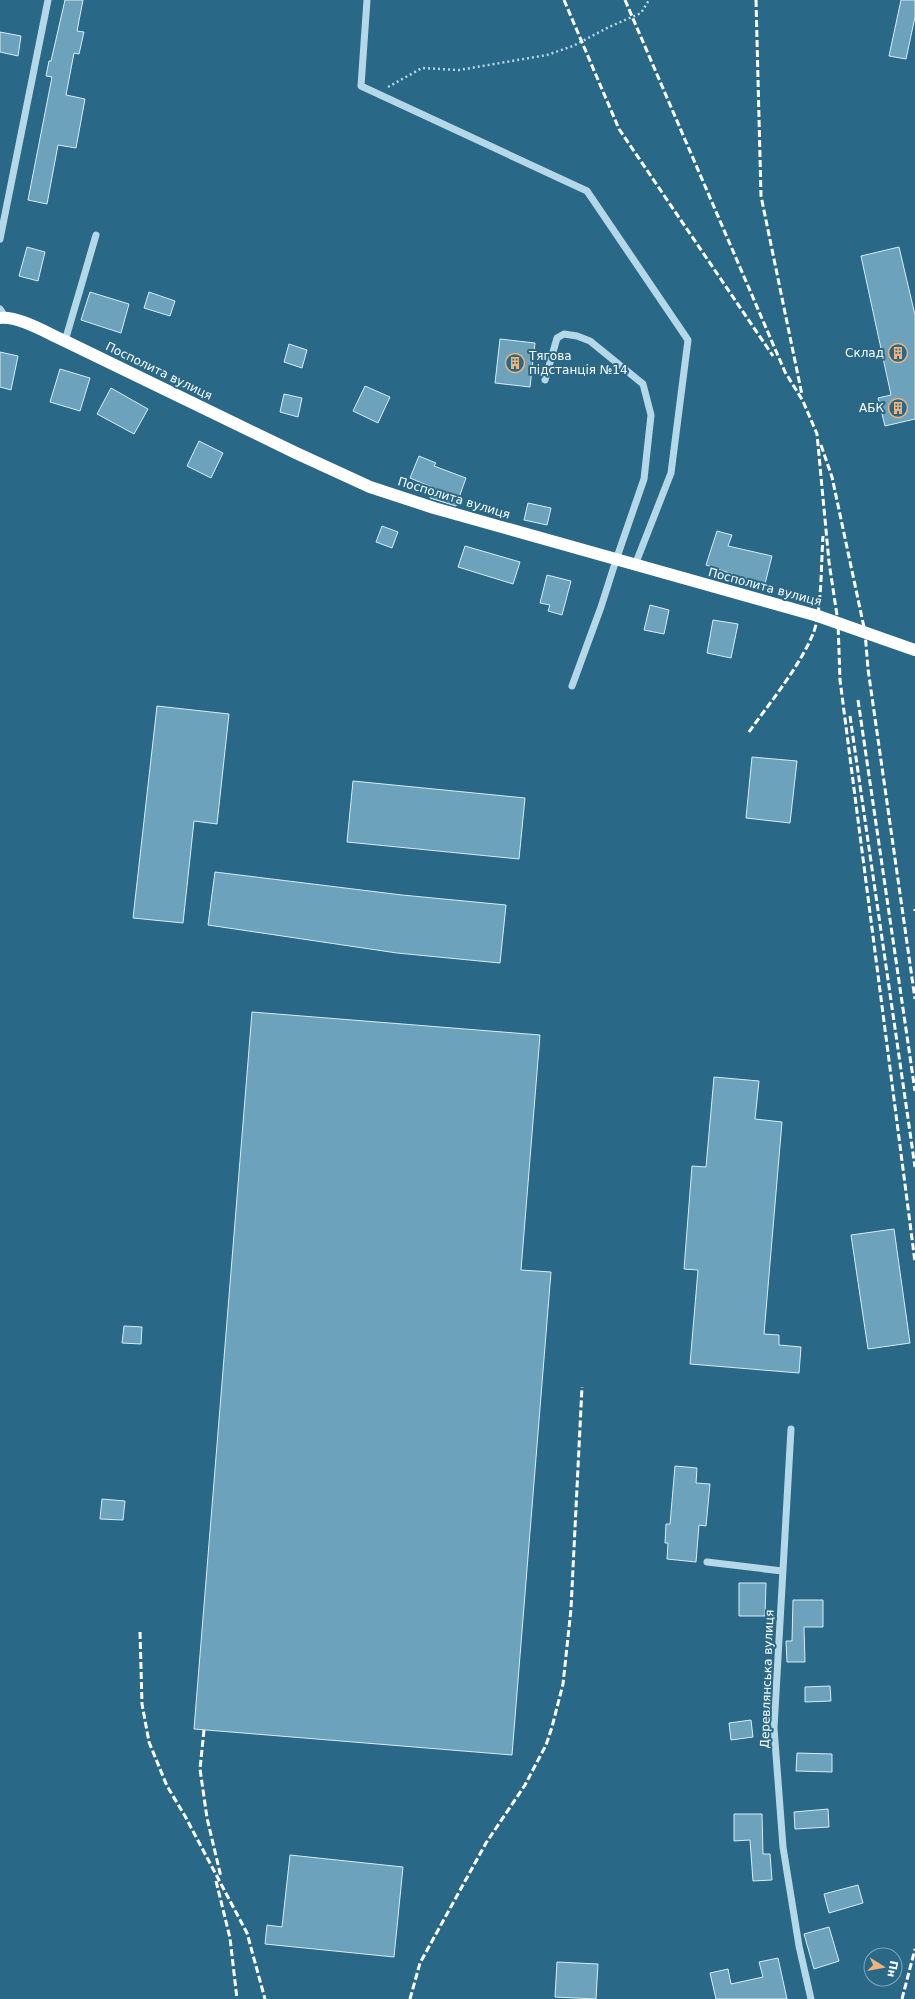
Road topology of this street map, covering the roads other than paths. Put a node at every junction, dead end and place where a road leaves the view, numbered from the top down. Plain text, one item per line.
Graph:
1 (48, 0) edge
2 (367, 0) edge
3 (96, 235) dead end
4 (0, 239) edge
5 (2, 315) edge
6 (65, 341) junction
7 (545, 380) dead end
8 (616, 560) junction
9 (635, 565) junction
10 (915, 650) edge
11 (572, 686) dead end
12 (791, 1429) dead end
13 (707, 1562) dead end
14 (782, 1571) junction
15 (811, 1999) edge

1 - 4 street
2 - 9 street
3 - 6 street
5 - 6 highway, Посполита вулиця
6 - 8 highway, Посполита вулиця
7 - 8 street
8 - 9 highway, Посполита вулиця
8 - 11 street
9 - 10 highway, Посполита вулиця
12 - 14 street, Деревлянська вулиця
13 - 14 street
14 - 15 street, Деревлянська вулиця

